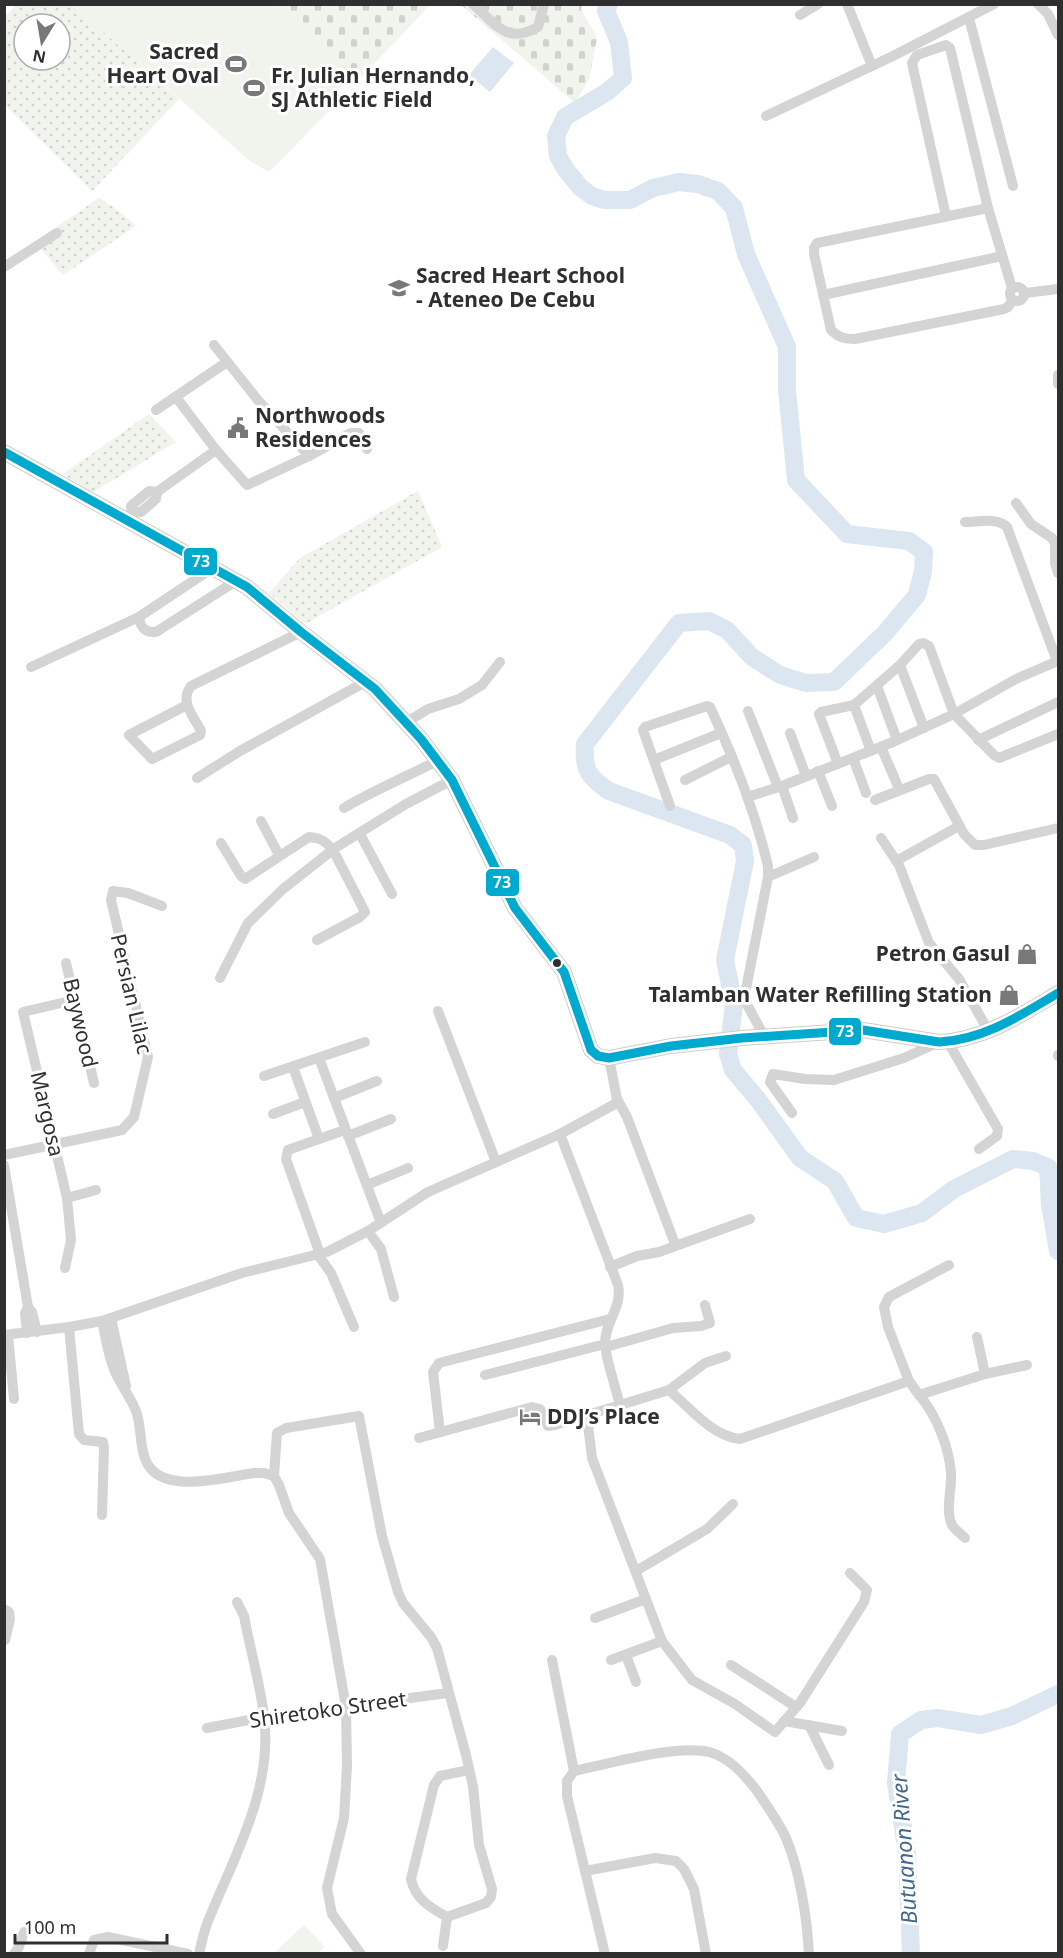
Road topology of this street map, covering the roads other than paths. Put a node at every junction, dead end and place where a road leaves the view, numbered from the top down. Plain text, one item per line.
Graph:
1 (473, 4) edge
2 (544, 4) edge
3 (819, 4) edge
4 (847, 4) edge
5 (994, 4) edge
6 (1038, 4) edge
7 (800, 15) dead end
8 (969, 18) junction
9 (1059, 35) edge
10 (872, 66) junction
11 (766, 116) dead end
12 (1013, 186) dead end
13 (988, 208) junction
14 (946, 216) junction
15 (57, 233) dead end
16 (1002, 256) junction
17 (4, 267) edge
18 (1012, 288) junction
19 (1059, 289) edge
20 (1025, 294) junction
21 (823, 295) junction
22 (1013, 300) junction
23 (214, 345) dead end
24 (227, 362) junction
25 (176, 397) junction
26 (156, 410) dead end
27 (367, 449) dead end
28 (216, 450) junction
29 (4, 452) edge
30 (309, 456) junction
31 (1016, 503) dead end
32 (128, 515) junction
33 (965, 522) dead end
34 (214, 567) junction
35 (1059, 573) edge
36 (236, 581) junction
37 (140, 617) junction
38 (301, 632) junction
39 (1058, 661) edge
40 (500, 662) dead end
41 (900, 665) junction
42 (32, 667) dead end
43 (367, 681) junction
44 (877, 686) junction
45 (1059, 702) edge
46 (187, 705) junction
47 (854, 705) junction
48 (748, 711) dead end
49 (954, 714) junction
50 (407, 722) junction
51 (924, 728) junction
52 (721, 733) junction
53 (790, 733) dead end
54 (1059, 734) edge
55 (897, 740) junction
56 (978, 740) junction
57 (876, 749) junction
58 (731, 757) junction
59 (853, 758) junction
60 (654, 760) junction
61 (437, 761) junction
62 (838, 764) junction
63 (818, 771) junction
64 (806, 776) junction
65 (197, 778) dead end
66 (452, 780) junction
67 (685, 780) dead end
68 (897, 784) dead end
69 (780, 787) junction
70 (747, 796) junction
71 (670, 806) dead end
72 (832, 806) dead end
73 (344, 808) dead end
74 (793, 818) dead end
75 (261, 821) dead end
76 (959, 825) junction
77 (1059, 828) edge
78 (360, 834) junction
79 (881, 838) dead end
80 (221, 843) dead end
81 (333, 850) junction
82 (279, 855) junction
83 (814, 857) dead end
84 (896, 861) junction
85 (768, 877) junction
86 (392, 894) dead end
87 (162, 906) dead end
88 (317, 940) dead end
89 (66, 963) dead end
90 (220, 978) dead end
91 (1059, 993) edge
92 (74, 1000) junction
93 (438, 1011) dead end
94 (989, 1032) junction
95 (764, 1036) junction
96 (365, 1042) dead end
97 (944, 1042) junction
98 (603, 1057) junction
99 (319, 1058) junction
100 (293, 1067) junction
101 (264, 1076) dead end
102 (377, 1081) dead end
103 (94, 1083) dead end
104 (334, 1098) junction
105 (618, 1100) junction
106 (305, 1102) junction
107 (792, 1113) dead end
108 (273, 1114) dead end
109 (391, 1119) dead end
110 (347, 1133) junction
111 (560, 1134) junction
112 (319, 1139) junction
113 (54, 1144) junction
114 (979, 1149) dead end
115 (4, 1155) edge
116 (496, 1162) junction
117 (4, 1166) edge
118 (408, 1168) dead end
119 (367, 1185) junction
120 (96, 1190) dead end
121 (67, 1198) junction
122 (750, 1219) dead end
123 (8, 1220) edge
124 (381, 1223) junction
125 (369, 1231) junction
126 (675, 1244) junction
127 (319, 1255) junction
128 (950, 1264) dead end
129 (610, 1267) junction
130 (65, 1268) dead end
131 (394, 1297) dead end
132 (705, 1305) dead end
133 (106, 1319) junction
134 (610, 1319) junction
135 (69, 1327) junction
136 (354, 1327) dead end
137 (32, 1332) junction
138 (6, 1335) edge
139 (977, 1337) dead end
140 (605, 1346) junction
141 (726, 1356) dead end
142 (1027, 1365) dead end
143 (985, 1374) junction
144 (485, 1375) dead end
145 (909, 1381) junction
146 (669, 1390) junction
147 (919, 1395) junction
148 (14, 1399) dead end
149 (620, 1405) junction
150 (587, 1417) junction
151 (441, 1432) junction
152 (419, 1438) dead end
153 (274, 1476) junction
154 (733, 1504) dead end
155 (102, 1515) dead end
156 (965, 1539) dead end
157 (636, 1571) junction
158 (850, 1573) dead end
159 (646, 1599) junction
160 (237, 1602) dead end
161 (4, 1609) edge
162 (595, 1618) dead end
163 (5, 1640) edge
164 (662, 1641) junction
165 (626, 1655) junction
166 (552, 1660) dead end
167 (611, 1660) dead end
168 (731, 1665) dead end
169 (636, 1682) dead end
170 (448, 1693) junction
171 (346, 1707) junction
172 (796, 1707) junction
173 (264, 1717) junction
174 (784, 1721) junction
175 (809, 1725) junction
176 (207, 1728) dead end
177 (842, 1731) dead end
178 (829, 1765) dead end
179 (469, 1770) junction
180 (574, 1771) junction
181 (585, 1871) junction
182 (447, 1917) junction
183 (24, 1932) dead end
184 (443, 1946) dead end
185 (14, 1953) edge
186 (89, 1953) edge
187 (188, 1953) edge
188 (199, 1953) edge
189 (361, 1953) edge
190 (605, 1953) edge
191 (706, 1953) edge
192 (809, 1953) edge

1 - 2 street
3 - 7 street
4 - 10 street
5 - 8 street
6 - 9 street
8 - 10 street
8 - 12 street
10 - 11 street
13 - 14 street
13 - 14 street
13 - 16 street
14 - 21 street
15 - 17 street
16 - 18 street
16 - 21 street
18 - 20 street
18 - 22 street
19 - 20 street
20 - 22 street
21 - 22 street
23 - 24 street
24 - 25 street
24 - 30 street
25 - 26 street
25 - 28 street
27 - 30 street
28 - 30 street
28 - 32 street
29 - 32 main road
31 - 35 street
32 - 34 main road
33 - 39 street
34 - 36 main road
34 - 37 street
36 - 37 street
36 - 38 main road
37 - 42 street
38 - 43 main road
38 - 46 street
39 - 49 street
40 - 50 street
41 - 44 street
41 - 49 street
41 - 51 street
43 - 50 main road
43 - 65 street
44 - 47 street
44 - 55 street
45 - 56 street
46 - 46 street
47 - 57 street
47 - 62 street
48 - 69 street
49 - 51 street
49 - 56 street
50 - 61 main road
51 - 55 street
52 - 58 street
52 - 60 street
52 - 60 street
53 - 64 street
54 - 56 street
55 - 57 street
57 - 59 street
57 - 68 street
58 - 67 street
58 - 70 street
59 - 62 street
59 - 76 street
60 - 71 street
61 - 66 main road
61 - 73 street
62 - 63 street
63 - 64 street
63 - 72 street
64 - 69 street
66 - 78 street
66 - 98 main road
69 - 70 street
69 - 74 street
70 - 85 street
75 - 82 street
76 - 77 street
76 - 84 street
78 - 81 street
78 - 86 street
79 - 84 street
80 - 82 street
81 - 82 street
81 - 88 street
81 - 90 street
83 - 85 street
84 - 94 street
85 - 95 street
87 - 113 street, Persian Lilac
89 - 92 street, Baywood
91 - 94 main road
92 - 103 street, Baywood
92 - 113 street, Margosa
93 - 116 street
94 - 97 main road
95 - 97 main road
95 - 98 main road
96 - 99 street
97 - 107 street
97 - 114 street
98 - 105 street
99 - 100 street
99 - 104 street
100 - 101 street
100 - 106 street
102 - 104 street
104 - 110 street
105 - 111 street
105 - 126 street
106 - 108 street
106 - 112 street
109 - 110 street
110 - 112 street
110 - 119 street
111 - 116 street
111 - 129 street
112 - 127 street
113 - 115 street, Persian Lilac
113 - 121 street, Margosa
116 - 124 street
117 - 123 street
118 - 119 street
119 - 124 street
120 - 121 street
121 - 130 street, Margosa
122 - 126 street
123 - 137 street
124 - 125 street
125 - 127 street
125 - 131 street
126 - 129 street
127 - 133 street
127 - 136 street
128 - 145 street
129 - 134 street
132 - 140 street
133 - 135 street
133 - 153 street
134 - 140 street
134 - 151 street
135 - 137 street
135 - 155 street
137 - 138 street
138 - 148 street
139 - 143 street
140 - 144 street
140 - 149 street
141 - 146 street
142 - 143 street
143 - 147 street
145 - 146 street
145 - 147 street
146 - 149 street
147 - 156 street
149 - 150 street
150 - 151 street
150 - 157 street
151 - 152 street
153 - 170 street
153 - 171 street
154 - 157 street
157 - 159 street
158 - 172 street
159 - 162 street
159 - 164 street
160 - 173 street
161 - 163 street
164 - 165 street
164 - 174 street
165 - 167 street
165 - 169 street
166 - 180 street
168 - 172 street
170 - 171 street, Shiretoko Street
170 - 179 street
171 - 173 street, Shiretoko Street
171 - 189 street
172 - 174 street
173 - 176 street, Shiretoko Street
173 - 188 street
174 - 175 street
175 - 177 street
175 - 178 street
179 - 182 street
179 - 182 street
180 - 181 street
180 - 192 street
181 - 190 street
181 - 191 street
182 - 184 street
183 - 185 street
186 - 187 street

